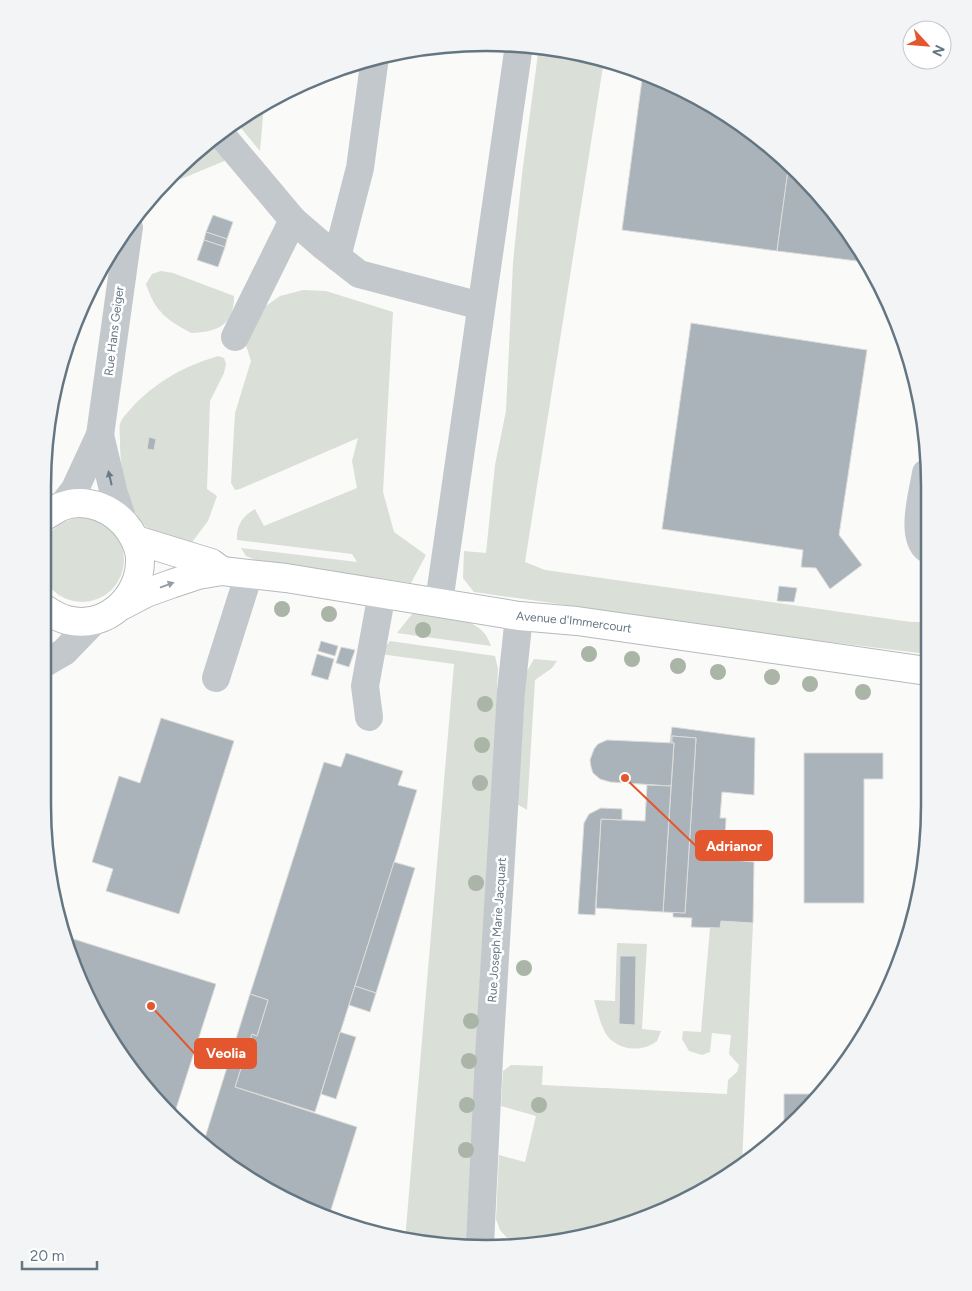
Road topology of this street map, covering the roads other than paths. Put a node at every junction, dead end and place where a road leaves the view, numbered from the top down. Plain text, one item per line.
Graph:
1 (517, 52) edge
2 (374, 66) edge
3 (225, 139) edge
4 (293, 220) junction
5 (127, 241) edge
6 (337, 257) junction
7 (481, 306) junction
8 (235, 337) dead end
9 (100, 435) junction
10 (921, 506) edge
11 (52, 512) edge
12 (129, 530) junction
13 (921, 540) edge
14 (222, 571) junction
15 (249, 574) junction
16 (382, 594) junction
17 (439, 602) junction
18 (123, 605) junction
19 (51, 614) edge
20 (519, 616) junction
21 (94, 621) junction
22 (51, 659) edge
23 (921, 670) edge
24 (216, 678) dead end
25 (369, 717) dead end
26 (480, 1240) edge

1 - 7 street
2 - 6 street
3 - 4 street
4 - 6 street
4 - 8 street
5 - 9 street, Rue Hans Geiger
6 - 7 street
7 - 17 street
9 - 11 street, Rue Hans Geiger
12 -> 9 street, Rue Hans Geiger
10 - 13 street
11 - 12 main road, Avenue d'Immercourt
12 - 14 main road, Avenue d'Immercourt
12 - 18 main road
14 - 15 main road, Avenue d'Immercourt
18 -> 14 main road, Avenue d'Immercourt
15 - 16 main road, Avenue d'Immercourt
15 - 24 street
16 - 17 main road, Avenue d'Immercourt
16 - 25 street
17 - 20 main road, Avenue d'Immercourt
18 - 21 main road, Avenue d'Immercourt
19 - 21 main road
20 - 23 main road, Avenue d'Immercourt
20 - 26 street, Rue Joseph Marie Jacquart
21 - 22 street

